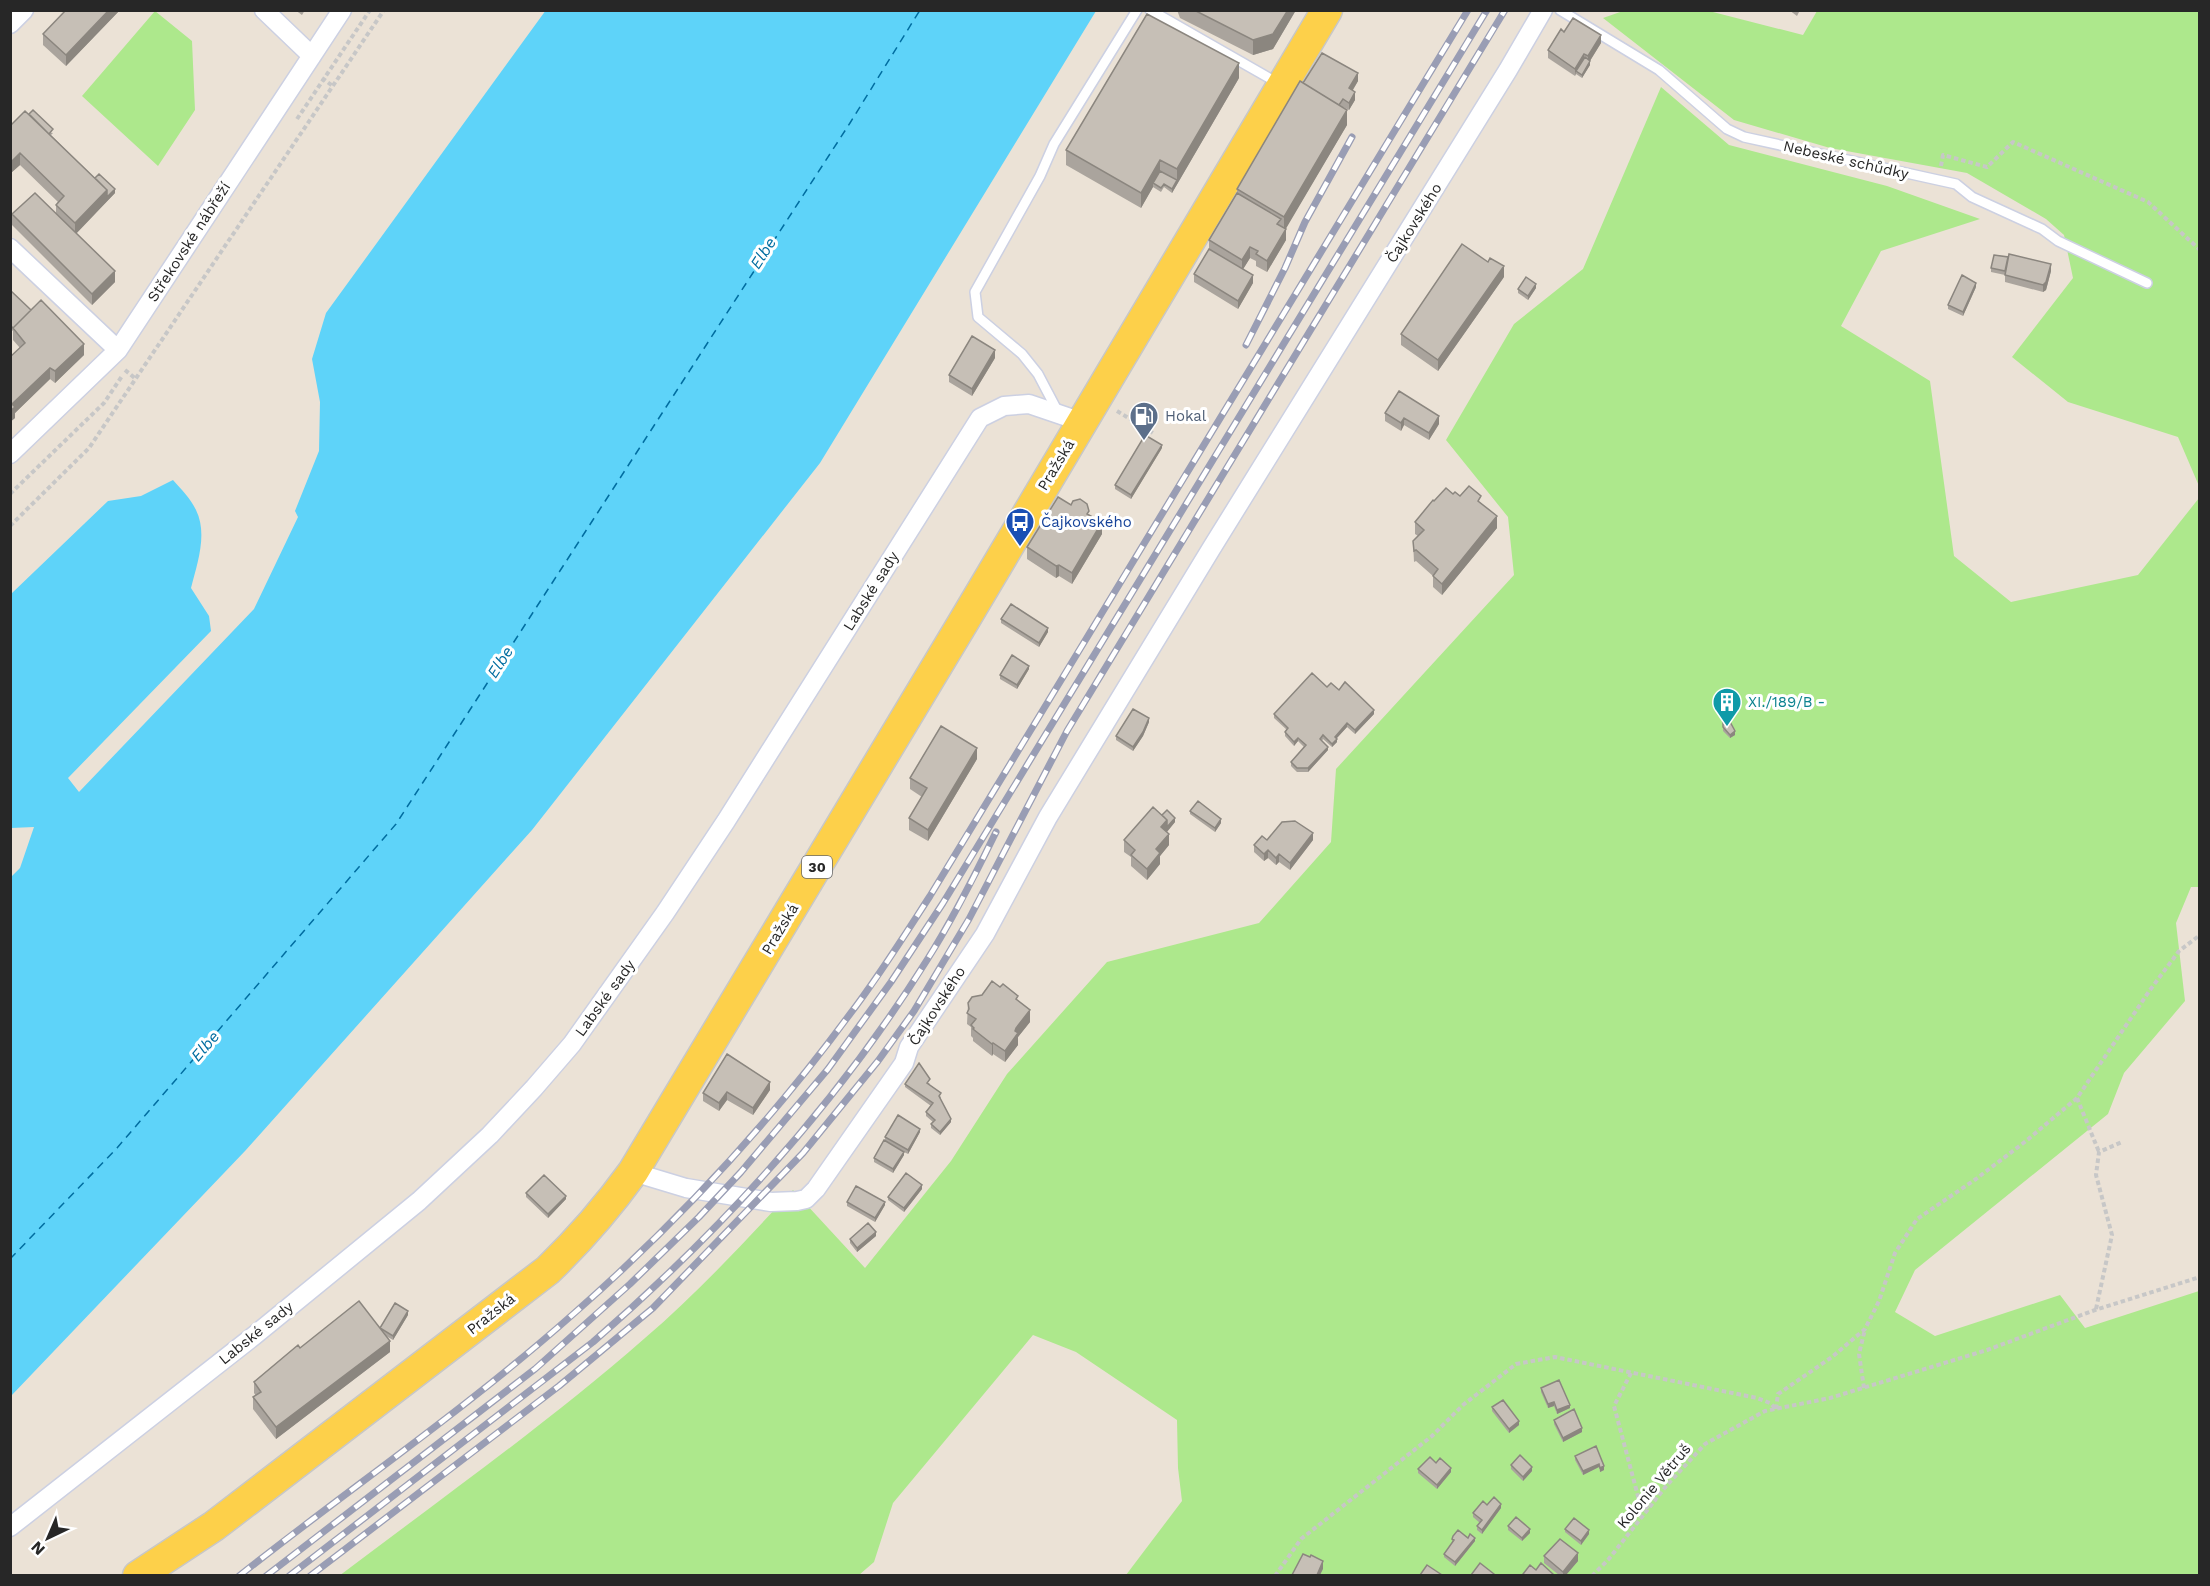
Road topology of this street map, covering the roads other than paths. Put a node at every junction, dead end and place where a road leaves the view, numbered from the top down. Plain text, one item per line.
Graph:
1 (24, 10) edge
2 (264, 10) edge
3 (342, 10) edge
4 (1137, 10) edge
5 (1150, 10) edge
6 (1327, 10) edge
7 (1543, 10) edge
8 (1560, 10) edge
9 (10, 24) edge
10 (312, 56) junction
11 (1282, 85) junction
12 (10, 248) edge
13 (2147, 283) dead end
14 (118, 350) junction
15 (1079, 412) junction
16 (10, 454) edge
17 (633, 1172) junction
18 (10, 1527) edge
19 (138, 1575) edge

1 - 9 street
2 - 10 street
3 - 10 street, Střekovské nábřeží
4 - 15 lane
5 - 11 lane
6 - 11 main road, Pražská / 30
7 - 17 street, Čajkovského
8 - 13 lane, Nebeské schůdky
10 - 14 street, Střekovské nábřeží
11 - 15 main road, Pražská / 30
12 - 14 street
14 - 16 street, Střekovské nábřeží
15 - 17 main road, Pražská / 30
15 - 18 street, Labské sady
17 - 19 main road, Pražská / 30

